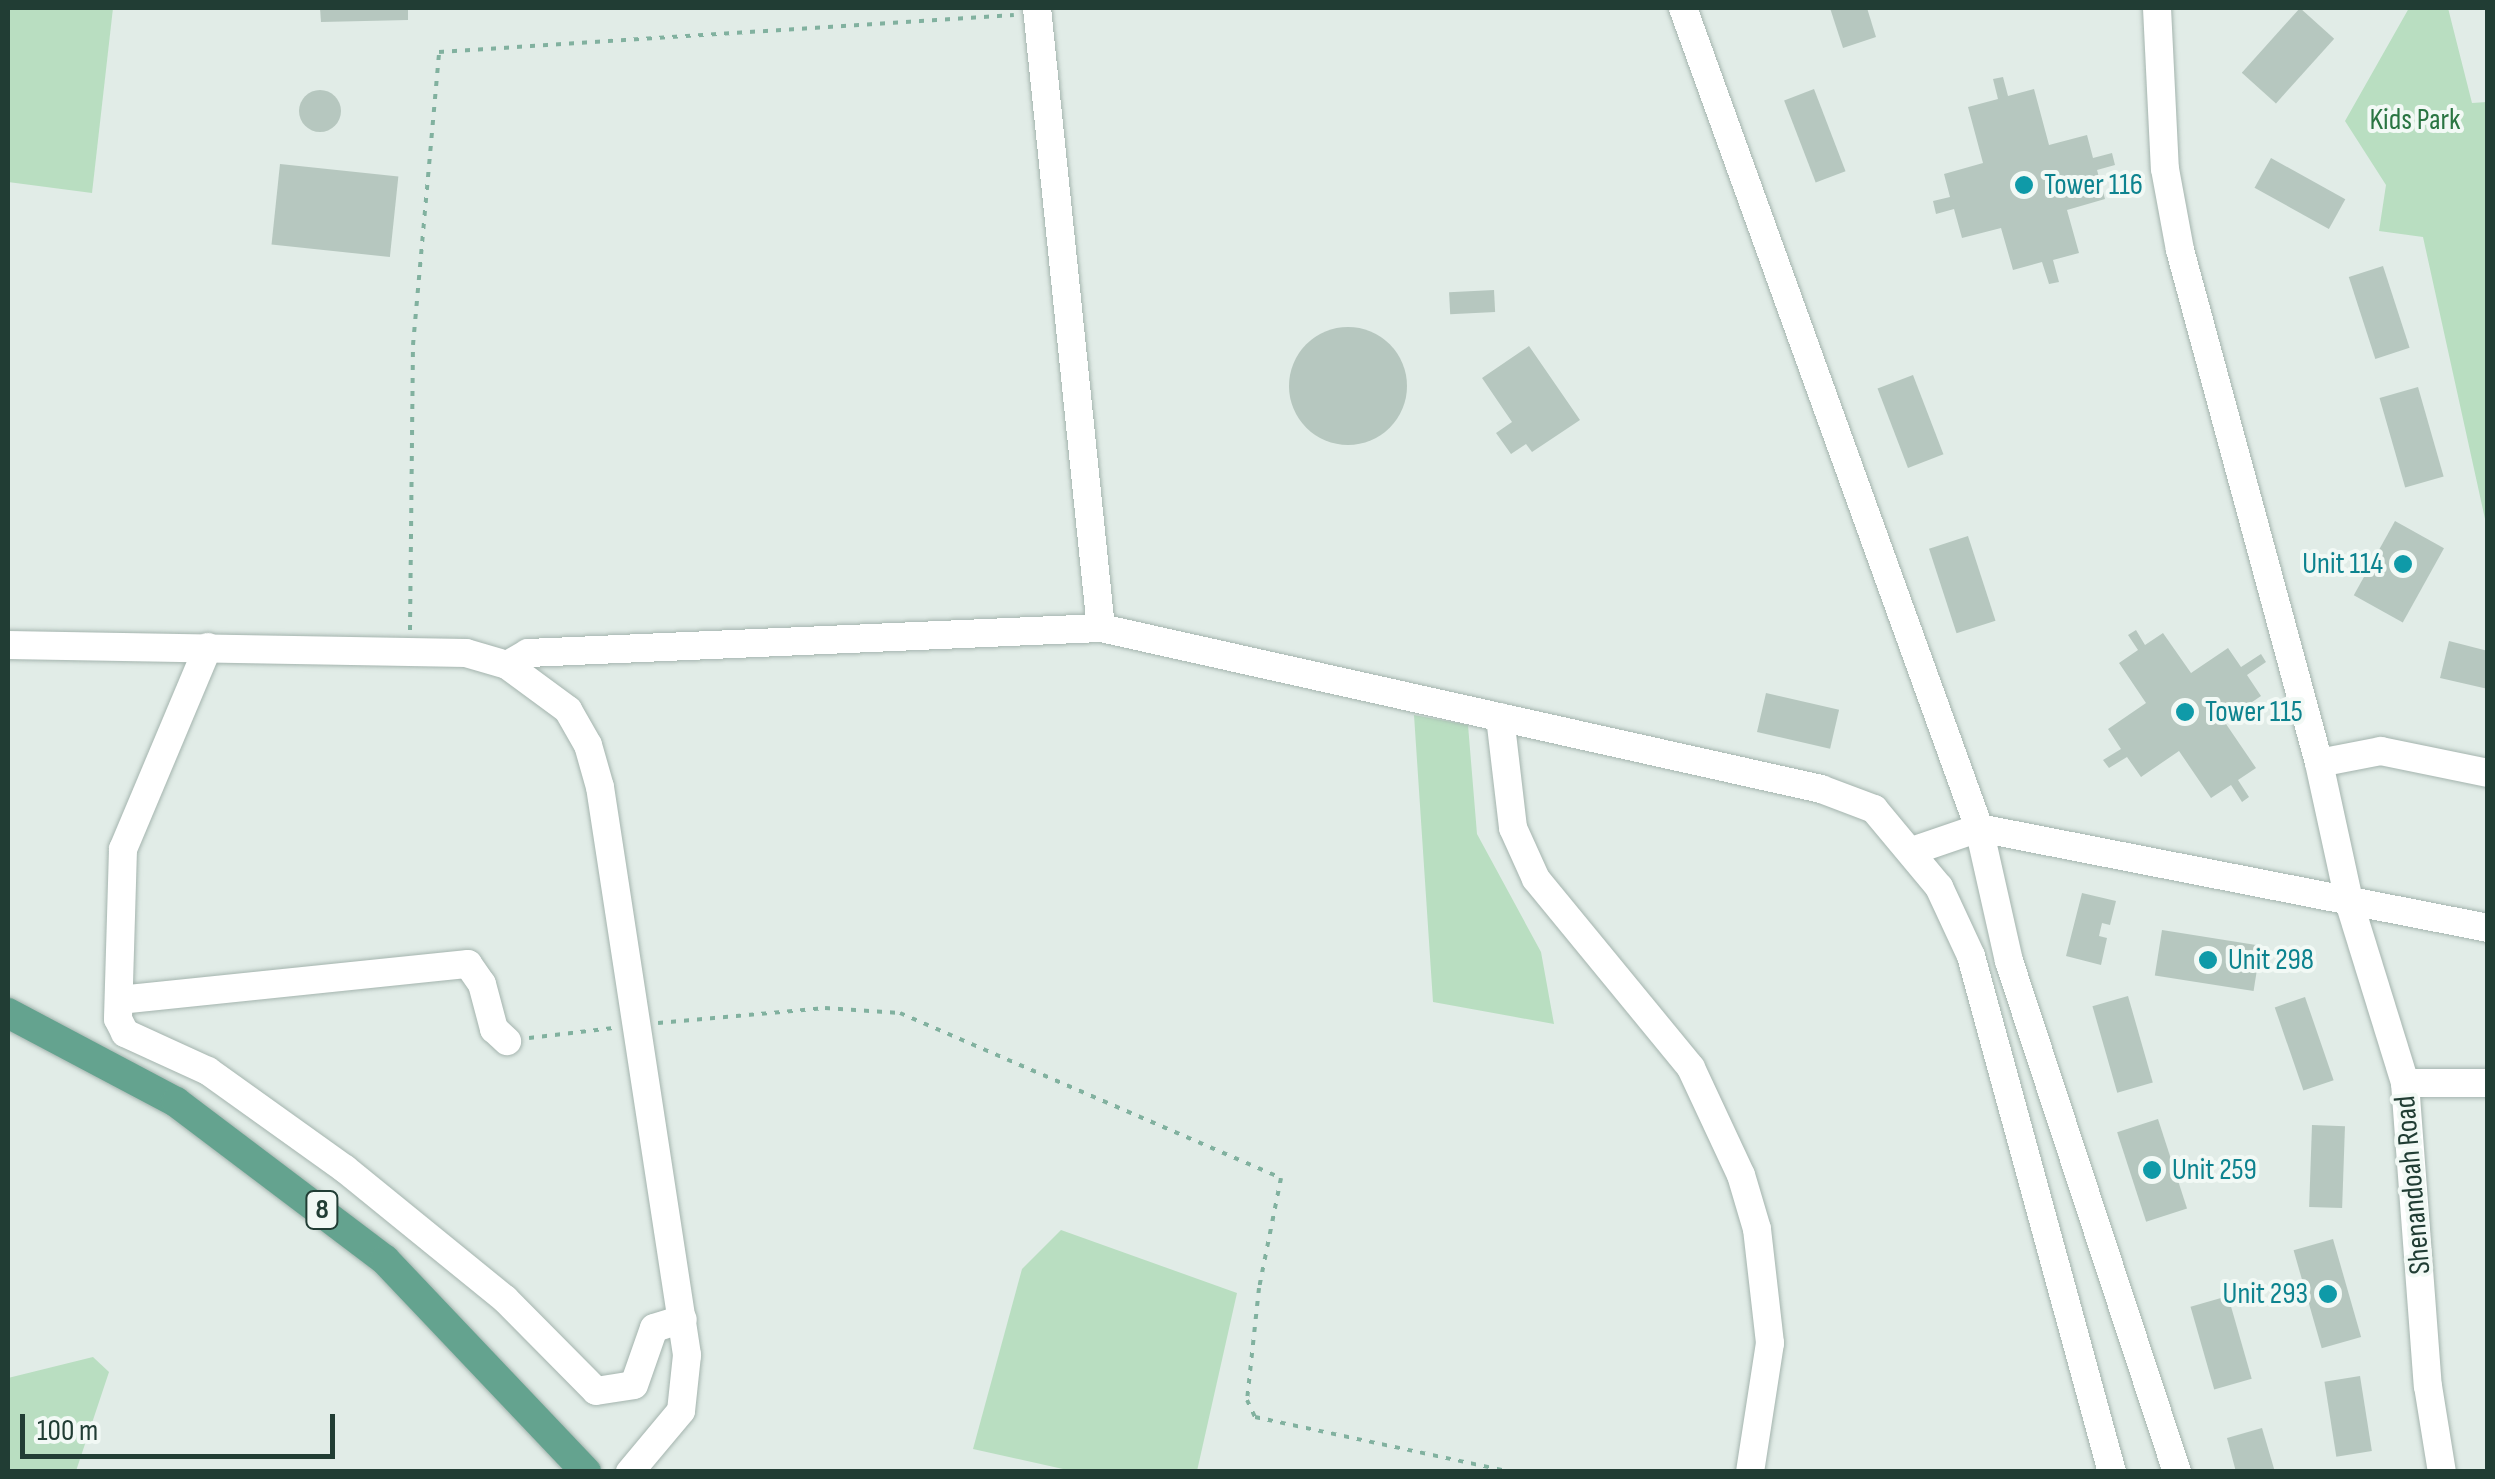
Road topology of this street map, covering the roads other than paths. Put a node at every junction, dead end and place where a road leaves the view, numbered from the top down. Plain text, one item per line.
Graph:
1 (1683, 8) edge
2 (2156, 8) edge
3 (1037, 10) edge
4 (1101, 628) junction
5 (8, 645) edge
6 (208, 647) junction
7 (507, 664) junction
8 (1500, 717) junction
9 (2319, 763) junction
10 (2488, 773) edge
11 (1979, 828) junction
12 (1912, 852) junction
13 (2350, 905) junction
14 (2488, 928) edge
15 (119, 1000) junction
16 (8, 1013) edge
17 (508, 1041) road end
18 (2404, 1083) junction
19 (2488, 1083) edge
20 (684, 1319) junction
21 (586, 1472) edge
22 (630, 1472) edge
23 (1750, 1472) edge
24 (2112, 1472) edge
25 (2177, 1472) edge
26 (2442, 1472) edge

1 - 11 street
2 - 9 street, Shenandoah Road
3 - 4 street
4 - 7 street
4 - 8 street
5 - 6 street
6 - 7 street
6 - 15 street
7 - 20 street
8 - 12 street
8 - 23 street
9 - 10 street
9 - 13 street, Shenandoah Road
11 - 12 street
11 - 13 street
11 - 25 street
12 - 24 street
13 - 14 street
13 - 18 street, Shenandoah Road
15 - 17 street
15 - 20 street
16 - 21 main road, 8
18 - 19 street
18 - 26 street, Shenandoah Road
20 - 22 street

